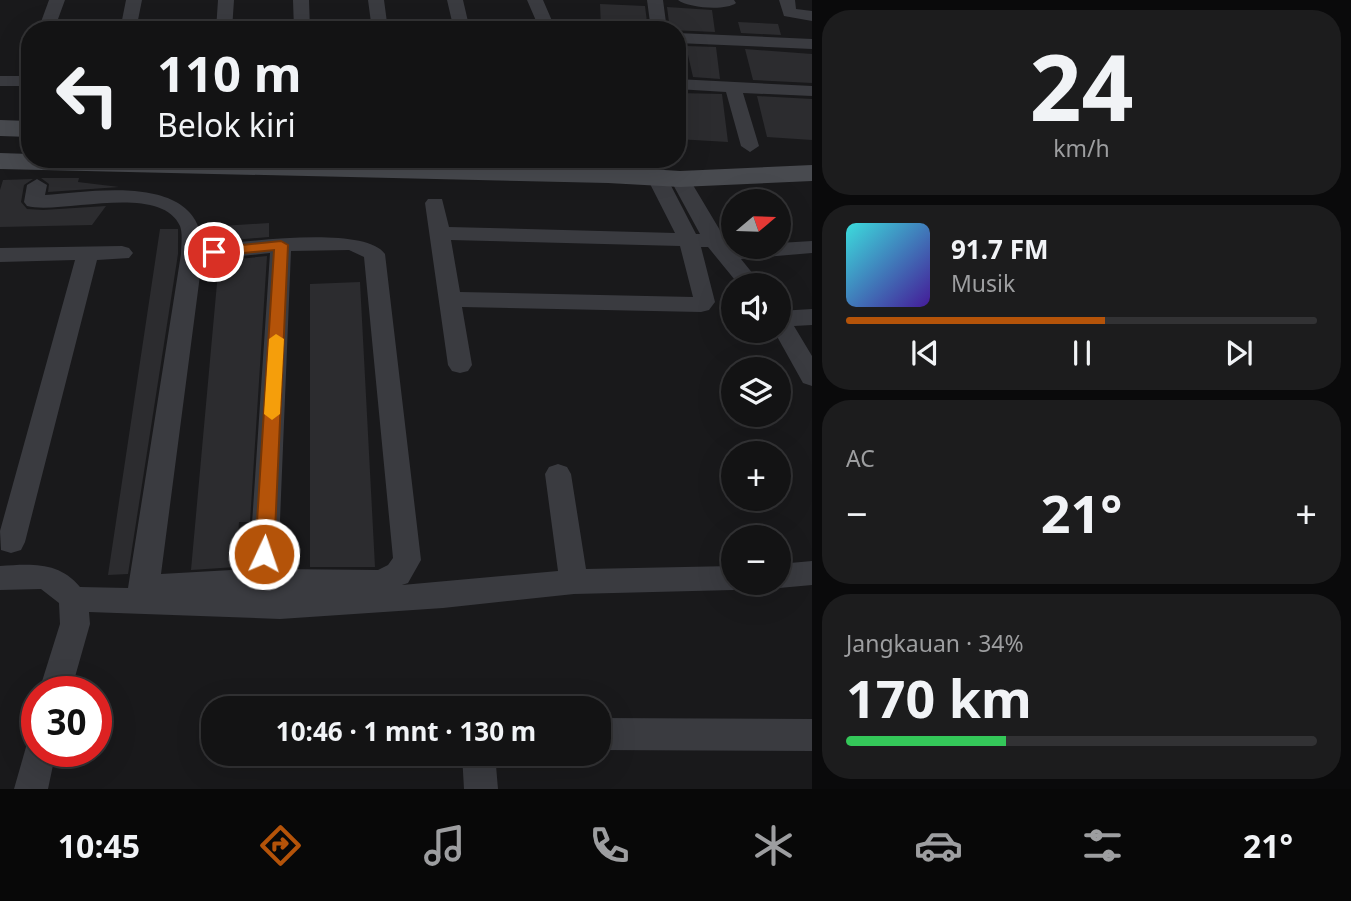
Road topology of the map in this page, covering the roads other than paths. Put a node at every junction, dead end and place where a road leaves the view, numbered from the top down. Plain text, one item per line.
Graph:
1 (57, 0) edge
2 (134, 0) edge
3 (226, 0) edge
4 (301, 0) edge
5 (376, 0) edge
6 (455, 0) edge
7 (535, 0) edge
8 (655, 0) edge
9 (686, 0) edge
10 (787, 0) edge
11 (728, 3) dead end
12 (812, 16) edge
13 (49, 21) edge
14 (130, 21) edge
15 (225, 21) edge
16 (302, 21) edge
17 (379, 21) edge
18 (460, 21) edge
19 (544, 21) edge
20 (658, 21) edge
21 (686, 38) edge
22 (812, 44) edge
23 (21, 79) edge
24 (0, 81) edge
25 (686, 84) edge
26 (733, 87) junction
27 (812, 91) edge
28 (0, 128) edge
29 (21, 129) edge
30 (750, 146) dead end
31 (0, 161) edge
32 (21, 161) edge
33 (131, 168) edge
34 (606, 168) edge
35 (812, 173) edge
36 (669, 179) junction
37 (121, 197) junction
38 (33, 203) dead end
39 (435, 203) dead end
40 (439, 233) junction
41 (689, 240) junction
42 (281, 245) junction
43 (719, 247) junction
44 (812, 247) edge
45 (88, 253) junction
46 (122, 253) dead end
47 (192, 254) junction
48 (0, 256) edge
49 (741, 273) edge
50 (450, 299) junction
51 (812, 317) edge
52 (791, 318) edge
53 (791, 340) edge
54 (460, 365) dead end
55 (812, 377) edge
56 (558, 474) dead end
57 (11, 542) dead end
58 (812, 573) edge
59 (791, 575) edge
60 (0, 578) edge
61 (721, 578) edge
62 (263, 581) junction
63 (575, 582) junction
64 (141, 594) junction
65 (73, 599) junction
66 (59, 676) edge
67 (611, 734) edge
68 (812, 735) edge
69 (479, 766) edge
70 (36, 767) edge
71 (31, 789) edge
72 (481, 789) edge

1 - 13 street
2 - 14 street
3 - 15 street
4 - 16 street
5 - 17 street
6 - 18 street
7 - 19 street
8 - 20 street
9 - 11 street
10 - 12 street
21 - 22 street
23 - 24 street
25 - 26 street
26 - 27 street
26 - 30 street
28 - 29 street
31 - 32 street
33 - 37 street
34 - 36 street
35 - 36 street
36 - 41 street
36 - 43 street
37 - 38 street
37 - 47 street
39 - 40 street
40 - 41 street
40 - 50 street
41 - 43 street
41 - 50 street
42 - 47 street
42 - 62 street
42 - 62 street
43 - 44 street
43 - 49 street
45 - 46 street
45 - 48 street
45 - 57 street
47 - 64 street
50 - 54 street
51 - 52 street
53 - 55 street
56 - 63 street
58 - 59 street
60 - 65 street
61 - 63 street
62 - 64 street
63 - 64 street
64 - 65 street
65 - 66 street
67 - 68 street
69 - 72 street
70 - 71 street

